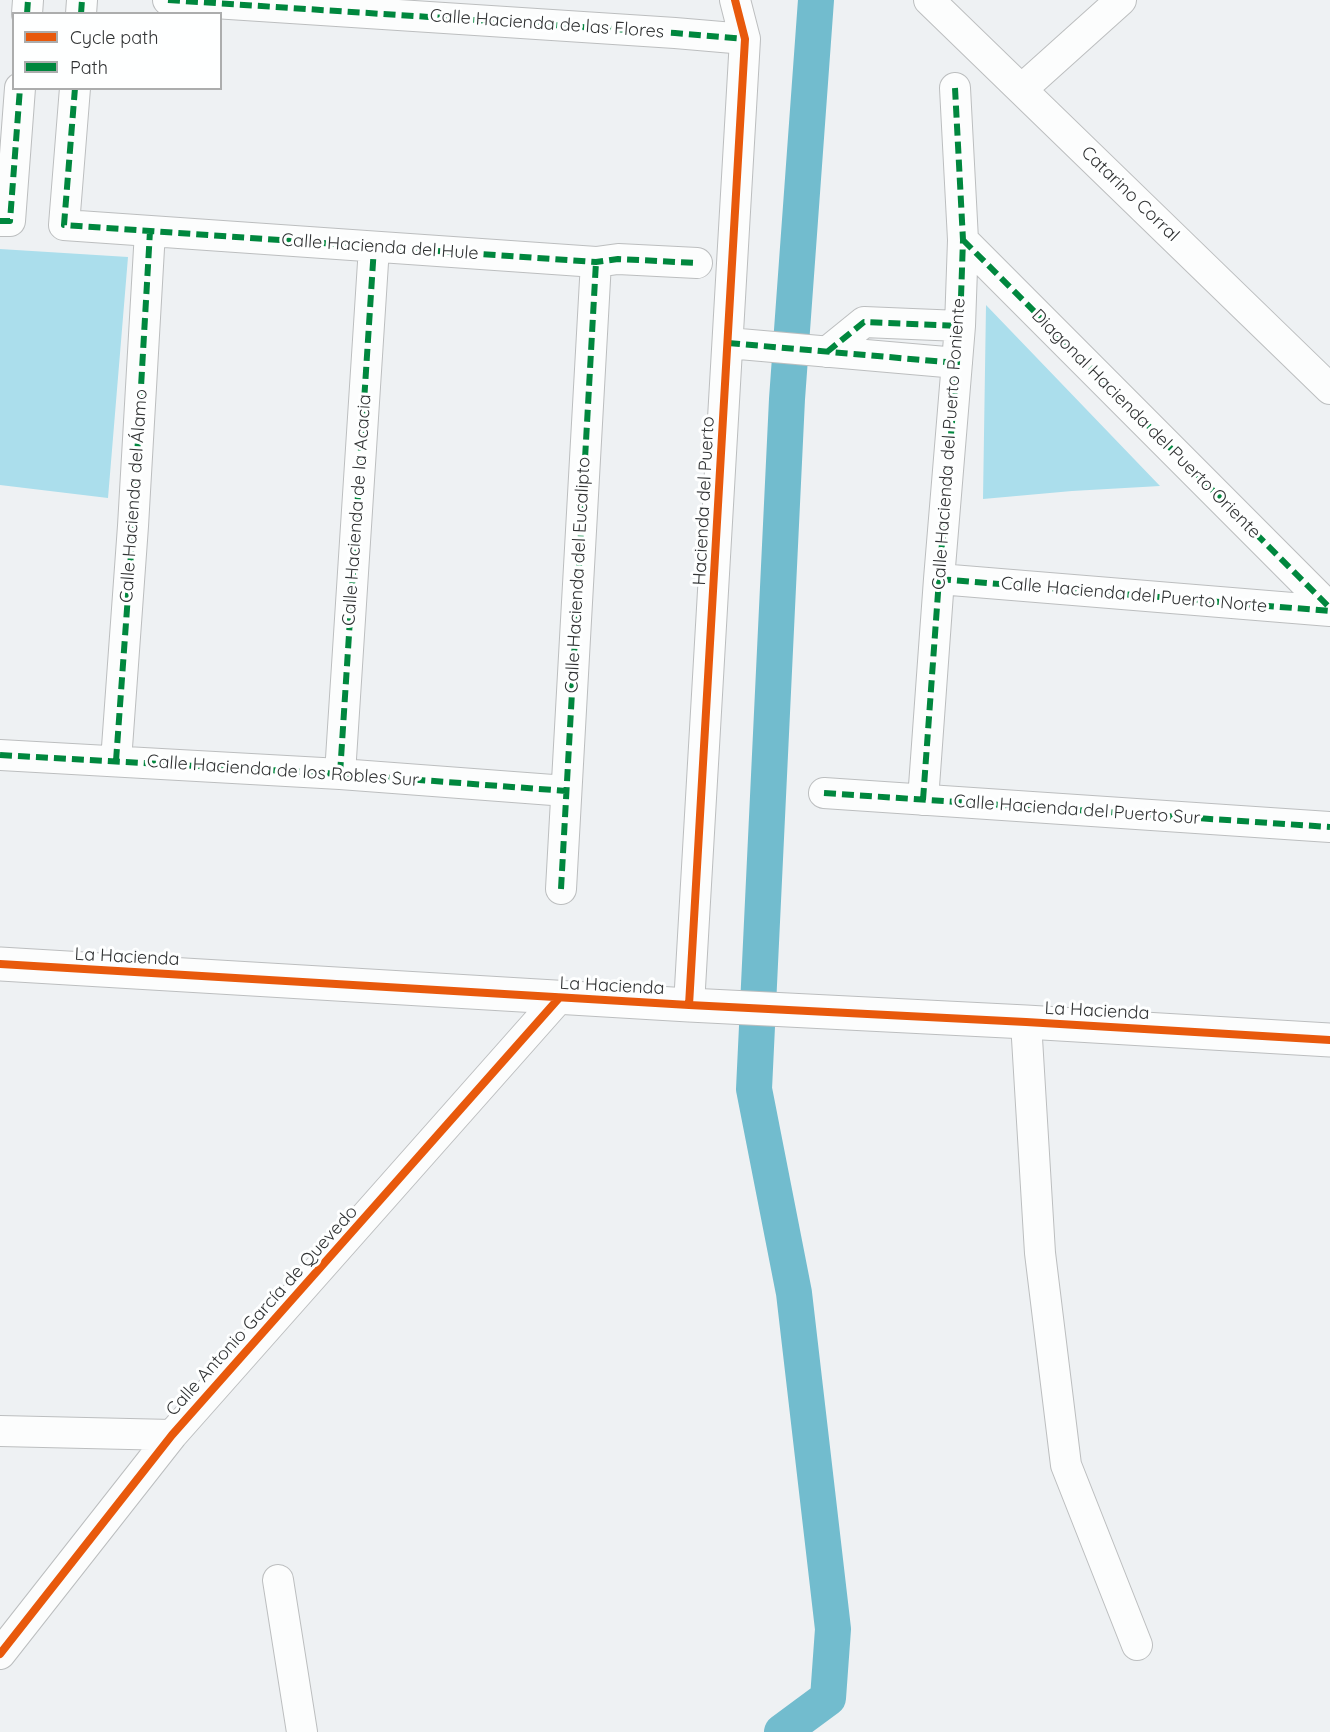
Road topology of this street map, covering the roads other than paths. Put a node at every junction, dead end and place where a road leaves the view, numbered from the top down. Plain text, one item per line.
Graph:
1 (168, 0) edge
2 (735, 0) edge
3 (929, 0) edge
4 (1121, 0) edge
5 (745, 39) junction
6 (955, 88) dead end
7 (1022, 89) junction
8 (20, 90) edge
9 (75, 90) edge
10 (5, 221) edge
11 (150, 231) junction
12 (963, 240) junction
13 (374, 247) junction
14 (596, 262) junction
15 (697, 263) dead end
16 (960, 326) junction
17 (728, 343) junction
18 (827, 352) junction
19 (957, 363) junction
20 (1330, 389) edge
21 (939, 579) junction
22 (1330, 609) edge
23 (0, 755) edge
24 (117, 761) junction
25 (340, 774) junction
26 (566, 791) junction
27 (824, 793) dead end
28 (923, 800) junction
29 (1330, 827) edge
30 (561, 889) dead end
31 (0, 964) edge
32 (559, 998) junction
33 (691, 1005) junction
34 (1026, 1022) junction
35 (1330, 1040) edge
36 (0, 1431) edge
37 (172, 1435) junction
38 (278, 1580) dead end
39 (1137, 1645) dead end
40 (0, 1654) edge
41 (302, 1732) edge

1 - 5 street, Calle Hacienda de las Flores
2 - 5 street, Hacienda del Puerto
3 - 7 street, Catarino Corral
4 - 7 street
5 - 17 street, Hacienda del Puerto
6 - 12 street, Calle Hacienda del Puerto Poniente
7 - 20 street, Catarino Corral
8 - 10 street
9 - 11 street, Calle Hacienda del Hule
11 - 13 street, Calle Hacienda del Hule
11 - 24 street, Calle Hacienda del Álamo
12 - 16 street, Calle Hacienda del Puerto Poniente
12 - 22 street, Diagonal Hacienda del Puerto Oriente
13 - 14 street, Calle Hacienda del Hule
13 - 25 street, Calle Hacienda de la Acacia
14 - 15 street, Calle Hacienda del Hule
14 - 26 street, Calle Hacienda del Eucalipto
16 - 18 street
16 - 19 street, Calle Hacienda del Puerto Poniente
17 - 18 street
17 - 33 street, Hacienda del Puerto
18 - 19 street
19 - 21 street, Calle Hacienda del Puerto Poniente
21 - 22 street, Calle Hacienda del Puerto Norte
21 - 28 street, Calle Hacienda del Puerto Poniente
23 - 24 street, Calle Hacienda de los Robles Sur
24 - 25 street, Calle Hacienda de los Robles Sur
25 - 26 street, Calle Hacienda de los Robles Sur
26 - 30 street, Calle Hacienda del Eucalipto
27 - 28 street, Calle Hacienda del Puerto Sur
28 - 29 street, Calle Hacienda del Puerto Sur
31 - 32 street, La Hacienda
32 - 33 street, La Hacienda
32 - 37 street, Calle Antonio García de Quevedo
33 - 34 street, La Hacienda
34 - 35 street, La Hacienda
34 - 39 street
36 - 37 street
37 - 40 street, Calle Antonio García de Quevedo
38 - 41 street

